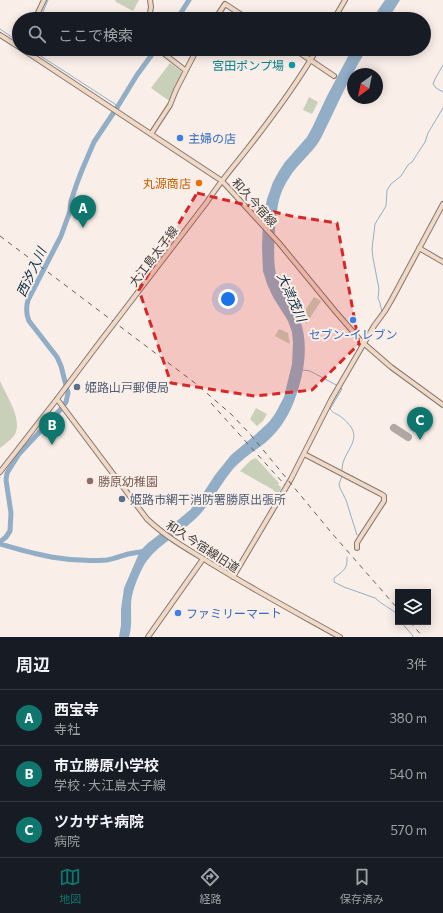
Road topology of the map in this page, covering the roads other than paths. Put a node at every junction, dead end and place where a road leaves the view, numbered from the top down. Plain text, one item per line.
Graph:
1 (44, 0) edge
2 (150, 0) edge
3 (345, 0) edge
4 (38, 12) edge
5 (150, 12) edge
6 (220, 12) edge
7 (237, 12) edge
8 (338, 12) edge
9 (0, 34) edge
10 (12, 42) edge
11 (34, 56) edge
12 (167, 56) edge
13 (193, 56) edge
14 (304, 56) edge
15 (313, 56) edge
16 (310, 60) junction
17 (185, 70) junction
18 (334, 76) dead end
19 (151, 134) junction
20 (222, 181) junction
21 (443, 204) edge
22 (419, 248) junction
23 (443, 262) edge
24 (364, 344) junction
25 (57, 399) junction
26 (443, 405) edge
27 (304, 454) junction
28 (0, 472) edge
29 (357, 548) dead end
30 (203, 559) junction
31 (233, 577) junction
32 (148, 637) edge
33 (340, 637) edge

1 - 4 street
2 - 5 street
3 - 8 street
6 - 7 street
9 - 10 street
11 - 19 street, 和久今宿線
12 - 17 street
13 - 17 street
14 - 16 street
15 - 16 street, 大江島太子線
16 - 18 street
16 - 20 street, 大江島太子線
17 - 19 street
19 - 20 street, 和久今宿線
20 - 24 street, 和久今宿線
20 - 25 street, 大江島太子線, bridge
21 - 22 street
22 - 23 street
22 - 24 street
24 - 26 street, 和久今宿線
24 - 27 street
25 - 28 street, 大江島太子線
25 - 30 street, 和久今宿線旧道
27 - 29 street
27 - 31 street
30 - 31 street, 和久今宿線旧道
30 - 32 street
31 - 33 street, 和久今宿線旧道

